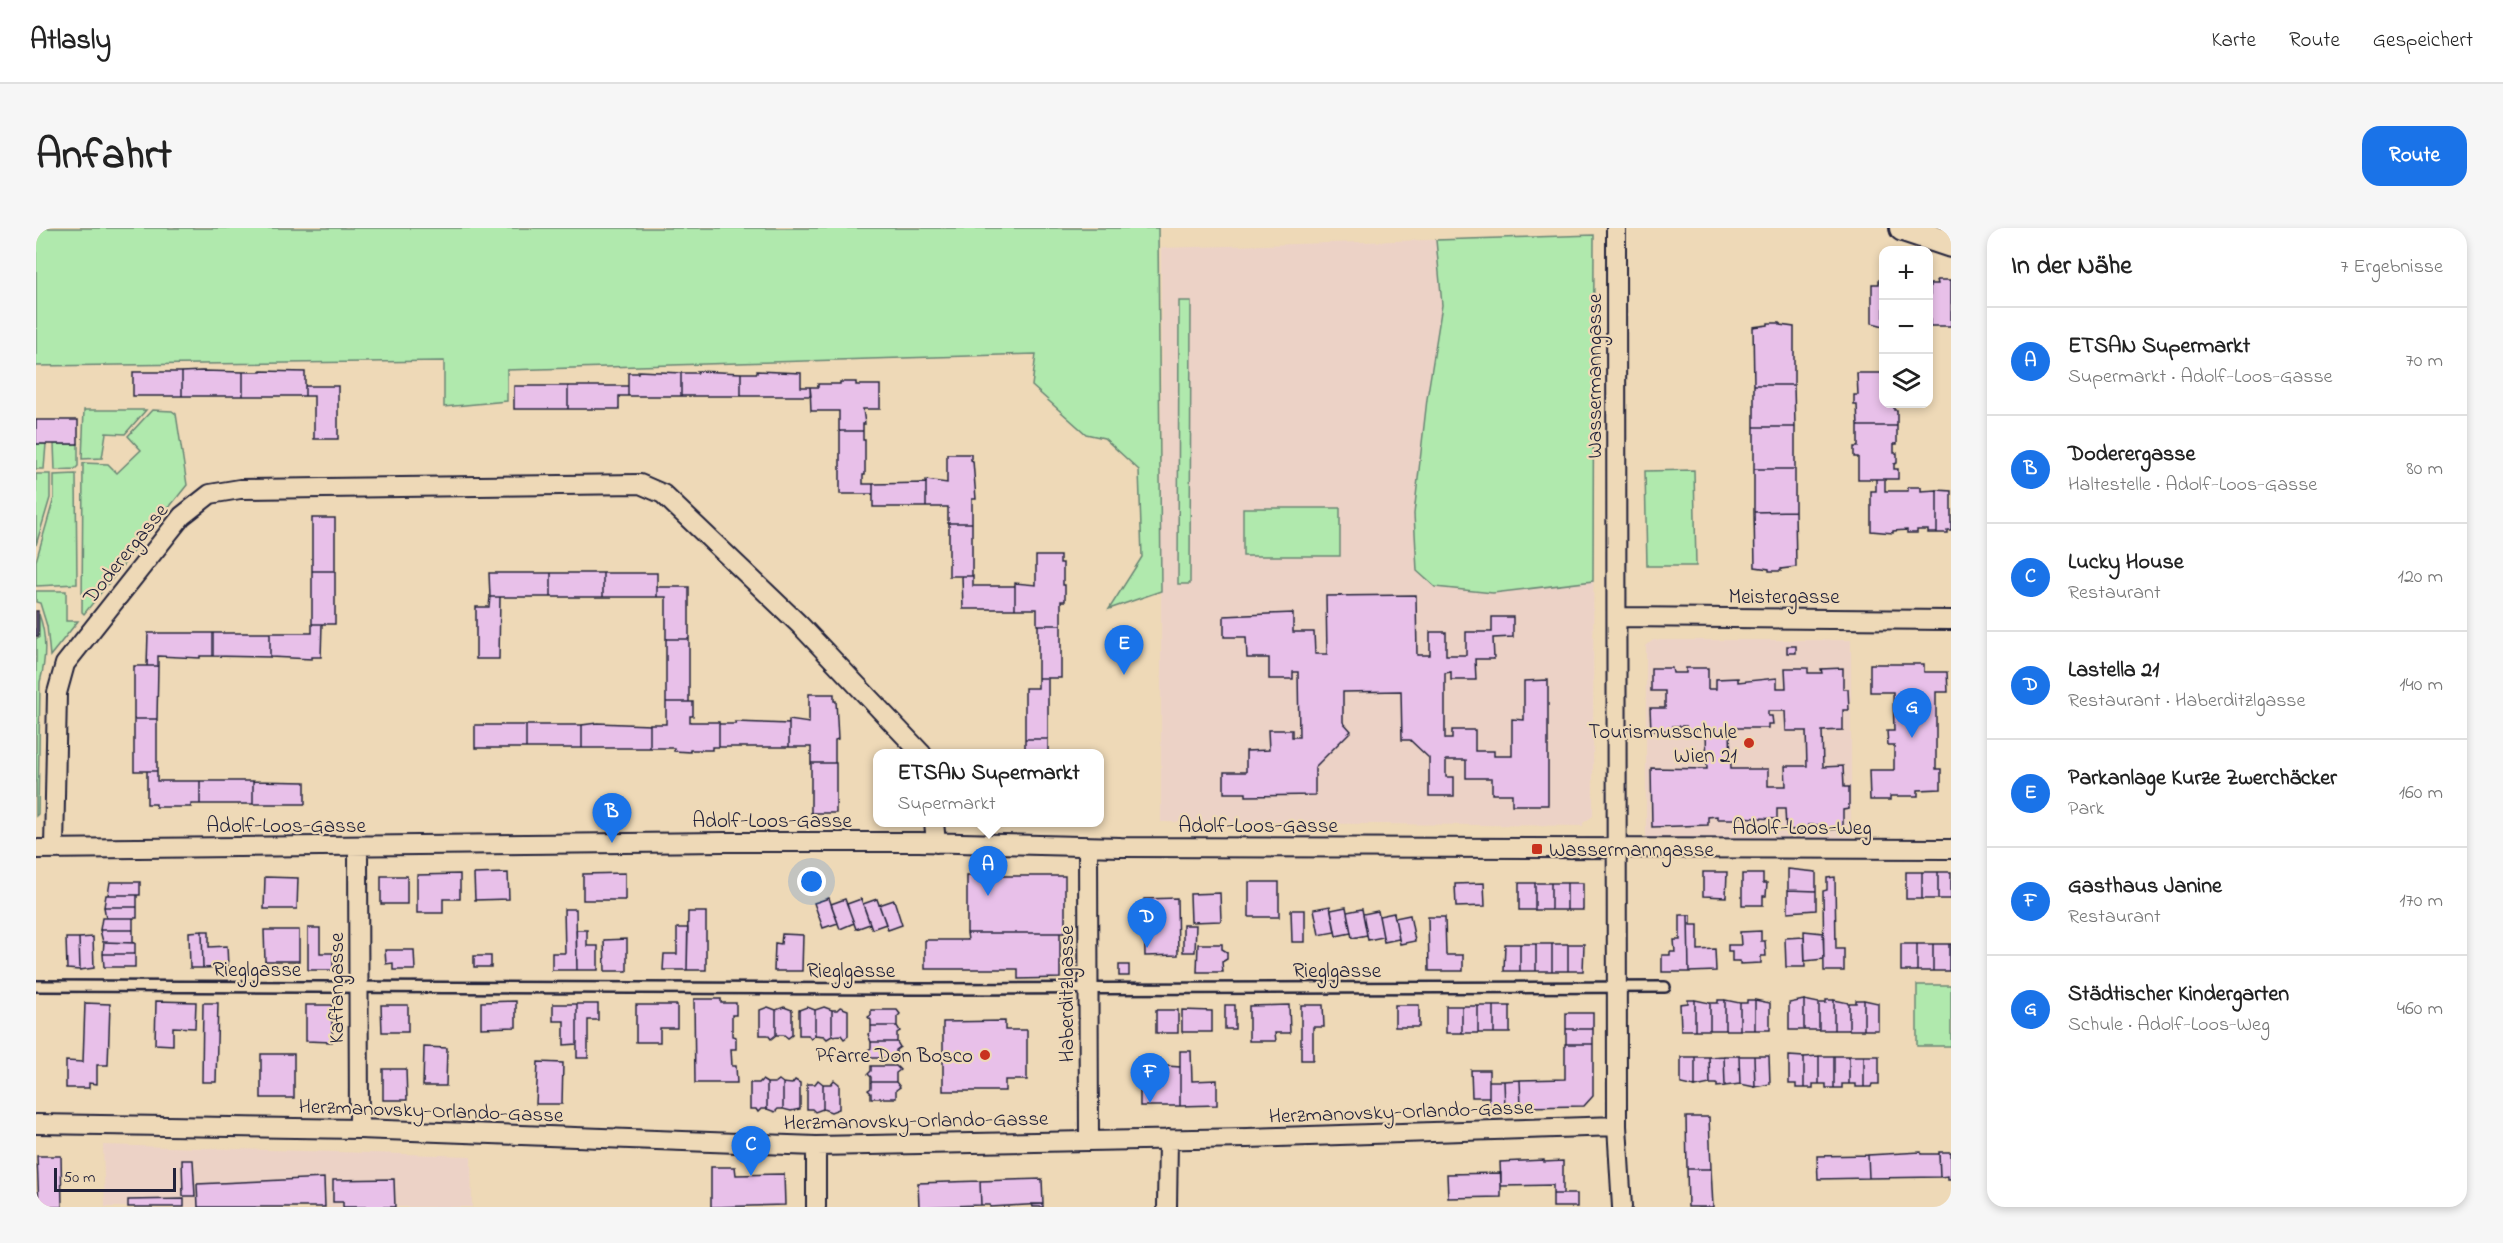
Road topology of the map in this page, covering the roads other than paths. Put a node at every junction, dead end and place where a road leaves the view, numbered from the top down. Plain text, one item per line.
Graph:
1 (1616, 228) edge
2 (1903, 228) edge
3 (1951, 244) edge
4 (1618, 617) junction
5 (1951, 620) edge
6 (918, 749) edge
7 (934, 827) edge
8 (936, 843) junction
9 (358, 847) junction
10 (1088, 847) junction
11 (45, 849) edge
12 (1951, 849) edge
13 (1617, 850) junction
14 (36, 986) edge
15 (1618, 987) junction
16 (1665, 987) dead end
17 (359, 988) junction
18 (1089, 988) junction
19 (36, 1124) edge
20 (1617, 1126) junction
21 (359, 1129) junction
22 (1168, 1139) junction
23 (1089, 1140) junction
24 (816, 1146) junction
25 (816, 1207) edge
26 (1167, 1207) edge
27 (1622, 1207) edge

1 - 4 street, Wassermanngasse
2 - 3 main road
4 - 5 street, Meistergasse
4 - 13 street, Wassermanngasse
6 - 11 street, Doderergasse
7 - 8 street
8 - 9 street, Adolf-Loos-Gasse
8 - 10 street, Adolf-Loos-Gasse
9 - 11 street, Adolf-Loos-Gasse
9 - 17 street, Kaftangasse
10 - 13 street, Adolf-Loos-Gasse
10 - 18 street, Haberditzlgasse
12 - 13 street, Adolf-Loos-Weg
13 - 15 street, Wassermanngasse
14 - 17 lane, Rieglgasse
15 - 16 lane, Rieglgasse
15 - 18 lane, Rieglgasse
15 - 20 street, Wassermanngasse
17 - 18 lane, Rieglgasse
17 - 21 street, Kaftangasse
18 - 23 street, Haberditzlgasse
19 - 21 street, Herzmanovsky-Orlando-Gasse
20 - 22 street, Herzmanovsky-Orlando-Gasse
20 - 27 street, Wassermanngasse
21 - 24 street, Herzmanovsky-Orlando-Gasse
22 - 23 street, Herzmanovsky-Orlando-Gasse
22 - 26 street
23 - 24 street, Herzmanovsky-Orlando-Gasse
24 - 25 street

